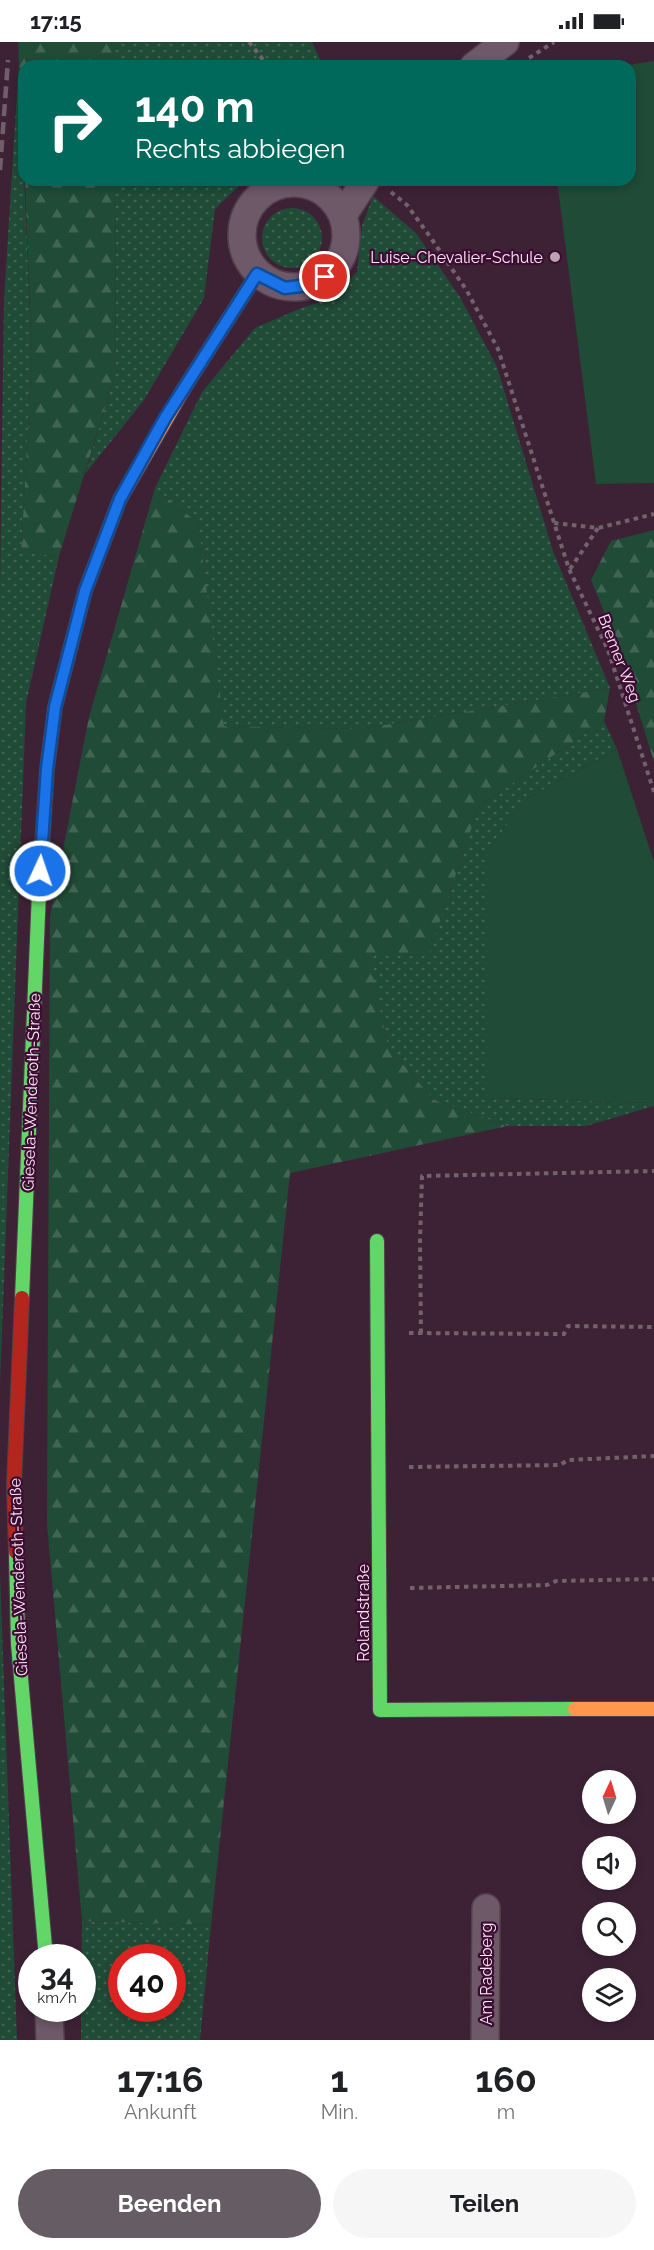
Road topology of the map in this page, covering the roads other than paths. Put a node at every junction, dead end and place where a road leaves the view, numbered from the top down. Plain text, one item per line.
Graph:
1 (505, 42) edge
2 (482, 60) edge
3 (277, 186) edge
4 (319, 186) edge
5 (374, 186) edge
6 (343, 215) junction
7 (257, 274) junction
8 (377, 1241) dead end
9 (654, 1709) edge
10 (486, 1908) dead end
11 (45, 1944) edge
12 (49, 2022) edge
13 (50, 2040) edge
14 (485, 2040) edge

1 - 2 street
3 - 7 street
4 - 6 street
5 - 6 street
6 - 7 street
7 - 11 street, Giesela-Wenderoth-Straße
8 - 9 street, Rolandstraße
10 - 14 street, Am Radeberg
12 - 13 street

